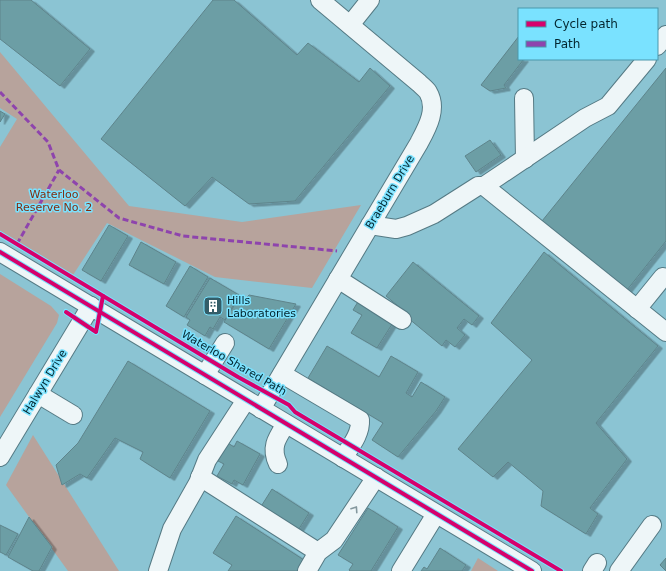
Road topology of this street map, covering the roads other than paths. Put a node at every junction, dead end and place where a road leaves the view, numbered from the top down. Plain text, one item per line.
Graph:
1 (320, 0) edge
2 (370, 0) edge
3 (350, 25) junction
4 (666, 35) edge
5 (658, 45) edge
6 (646, 60) edge
7 (524, 98) dead end
8 (525, 159) junction
9 (484, 186) junction
10 (370, 225) junction
11 (0, 252) edge
12 (663, 277) dead end
13 (338, 279) junction
14 (91, 306) junction
15 (637, 309) junction
16 (402, 320) dead end
17 (666, 332) edge
18 (225, 343) dead end
19 (282, 374) junction
20 (205, 375) junction
21 (38, 394) junction
22 (254, 404) junction
23 (73, 415) dead end
24 (286, 424) junction
25 (0, 457) edge
26 (343, 458) junction
27 (278, 464) dead end
28 (200, 477) junction
29 (376, 477) junction
30 (436, 514) junction
31 (652, 525) dead end
32 (318, 552) junction
33 (158, 571) edge
34 (307, 571) edge
35 (401, 571) edge
36 (532, 571) edge
37 (618, 571) edge

1 - 3 street, Braeburn Drive
2 - 3 street
3 - 10 street, Braeburn Drive
4 - 5 street
6 - 8 street
7 - 8 street
8 - 9 street
9 - 10 street
9 - 15 street
10 - 13 street, Braeburn Drive
11 - 14 street
12 - 15 street
13 - 16 street
13 - 19 street, Braeburn Drive
14 - 20 street
14 - 21 street, Halwyn Drive
15 - 17 street
18 - 20 street
19 - 22 street, Braeburn Drive
19 - 26 street
20 - 22 street
21 - 23 street
21 - 25 street, Halwyn Drive
22 - 24 street
22 - 28 street, Braeburn Drive
24 - 26 street
24 - 27 street
26 - 29 street
28 - 32 street
28 - 33 street, Braeburn Drive
29 - 30 street
32 -> 29 street
30 - 35 street
30 - 36 street
31 - 37 street
32 - 34 street

